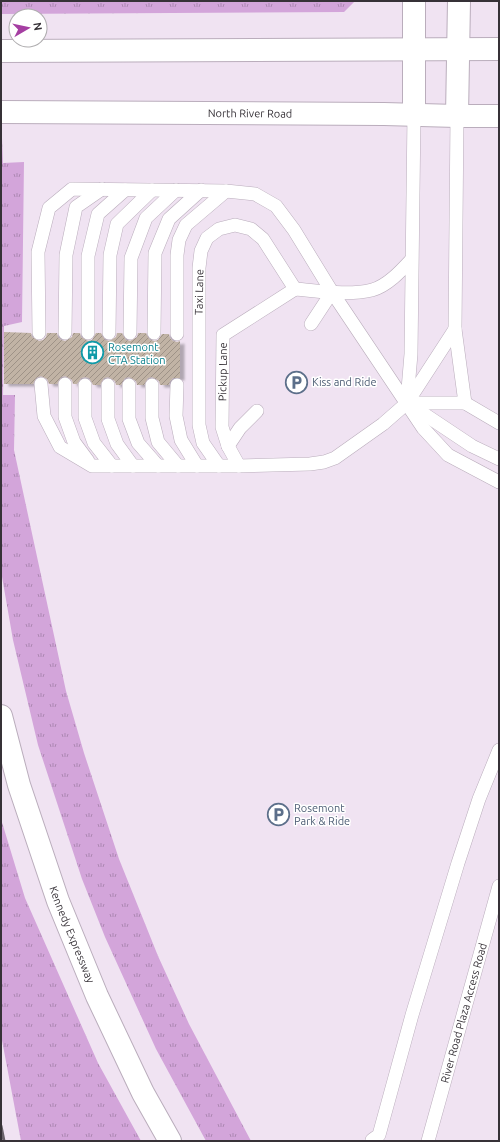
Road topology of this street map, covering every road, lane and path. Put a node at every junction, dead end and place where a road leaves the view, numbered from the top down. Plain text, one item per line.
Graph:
1 (414, 1) edge
2 (459, 1) edge
3 (414, 49) junction
4 (458, 49) junction
5 (499, 49) edge
6 (1, 51) edge
7 (1, 112) edge
8 (414, 114) junction
9 (457, 116) junction
10 (499, 116) edge
11 (102, 189) junction
12 (125, 190) junction
13 (152, 190) junction
14 (176, 190) junction
15 (201, 190) junction
16 (226, 191) junction
17 (411, 260) junction
18 (295, 289) junction
19 (332, 292) junction
20 (311, 324) dead end
21 (455, 329) junction
22 (39, 333) dead end
23 (65, 333) dead end
24 (88, 333) dead end
25 (109, 333) dead end
26 (130, 333) dead end
27 (154, 333) dead end
28 (177, 334) dead end
29 (41, 384) dead end
30 (64, 384) dead end
31 (85, 385) dead end
32 (108, 385) dead end
33 (129, 385) dead end
34 (152, 385) dead end
35 (177, 385) dead end
36 (407, 403) junction
37 (465, 403) junction
38 (257, 411) dead end
39 (496, 420) edge
40 (499, 433) edge
41 (228, 446) junction
42 (499, 460) edge
43 (92, 466) junction
44 (112, 466) junction
45 (134, 466) junction
46 (158, 466) junction
47 (178, 466) junction
48 (198, 466) junction
49 (219, 466) junction
50 (239, 466) junction
51 (499, 482) edge
52 (1, 716) edge
53 (499, 750) edge
54 (499, 886) edge
55 (372, 1140) dead end
56 (170, 1141) edge
57 (428, 1141) edge

1 - 3 main road
2 - 4 main road
3 - 4 main road
3 - 6 main road
3 - 8 main road
4 - 5 main road
4 - 9 main road
7 - 8 main road, North River Road
8 - 9 main road, North River Road
8 - 17 lane
9 - 10 main road, North River Road
9 - 21 lane
11 - 12 lane
11 - 22 lane
11 - 23 lane
12 - 13 lane
12 - 24 lane
13 - 14 lane
13 - 25 lane
14 - 15 lane
14 - 26 lane
15 - 16 lane
15 - 27 lane
16 - 19 lane
16 - 28 lane
17 - 19 lane
17 - 36 lane
18 - 19 lane
18 - 41 lane, Pickup Lane
18 - 49 lane, Taxi Lane
19 - 20 lane
19 - 36 lane
21 - 36 lane
21 - 37 lane
29 - 43 lane
30 - 43 lane
31 - 44 lane
32 - 45 lane
33 - 46 lane
34 - 47 lane
35 - 48 lane
36 - 37 lane
36 - 42 lane
36 - 50 lane
36 - 51 lane
37 - 39 lane
38 - 41 lane
39 - 40 lane
41 - 50 lane
43 - 44 lane
44 - 45 lane
45 - 46 lane
46 - 47 lane
47 - 48 lane
48 - 49 lane
49 - 50 lane
52 - 56 main road, Kennedy Expressway
53 - 55 lane
54 - 57 lane, River Road Plaza Access Road

